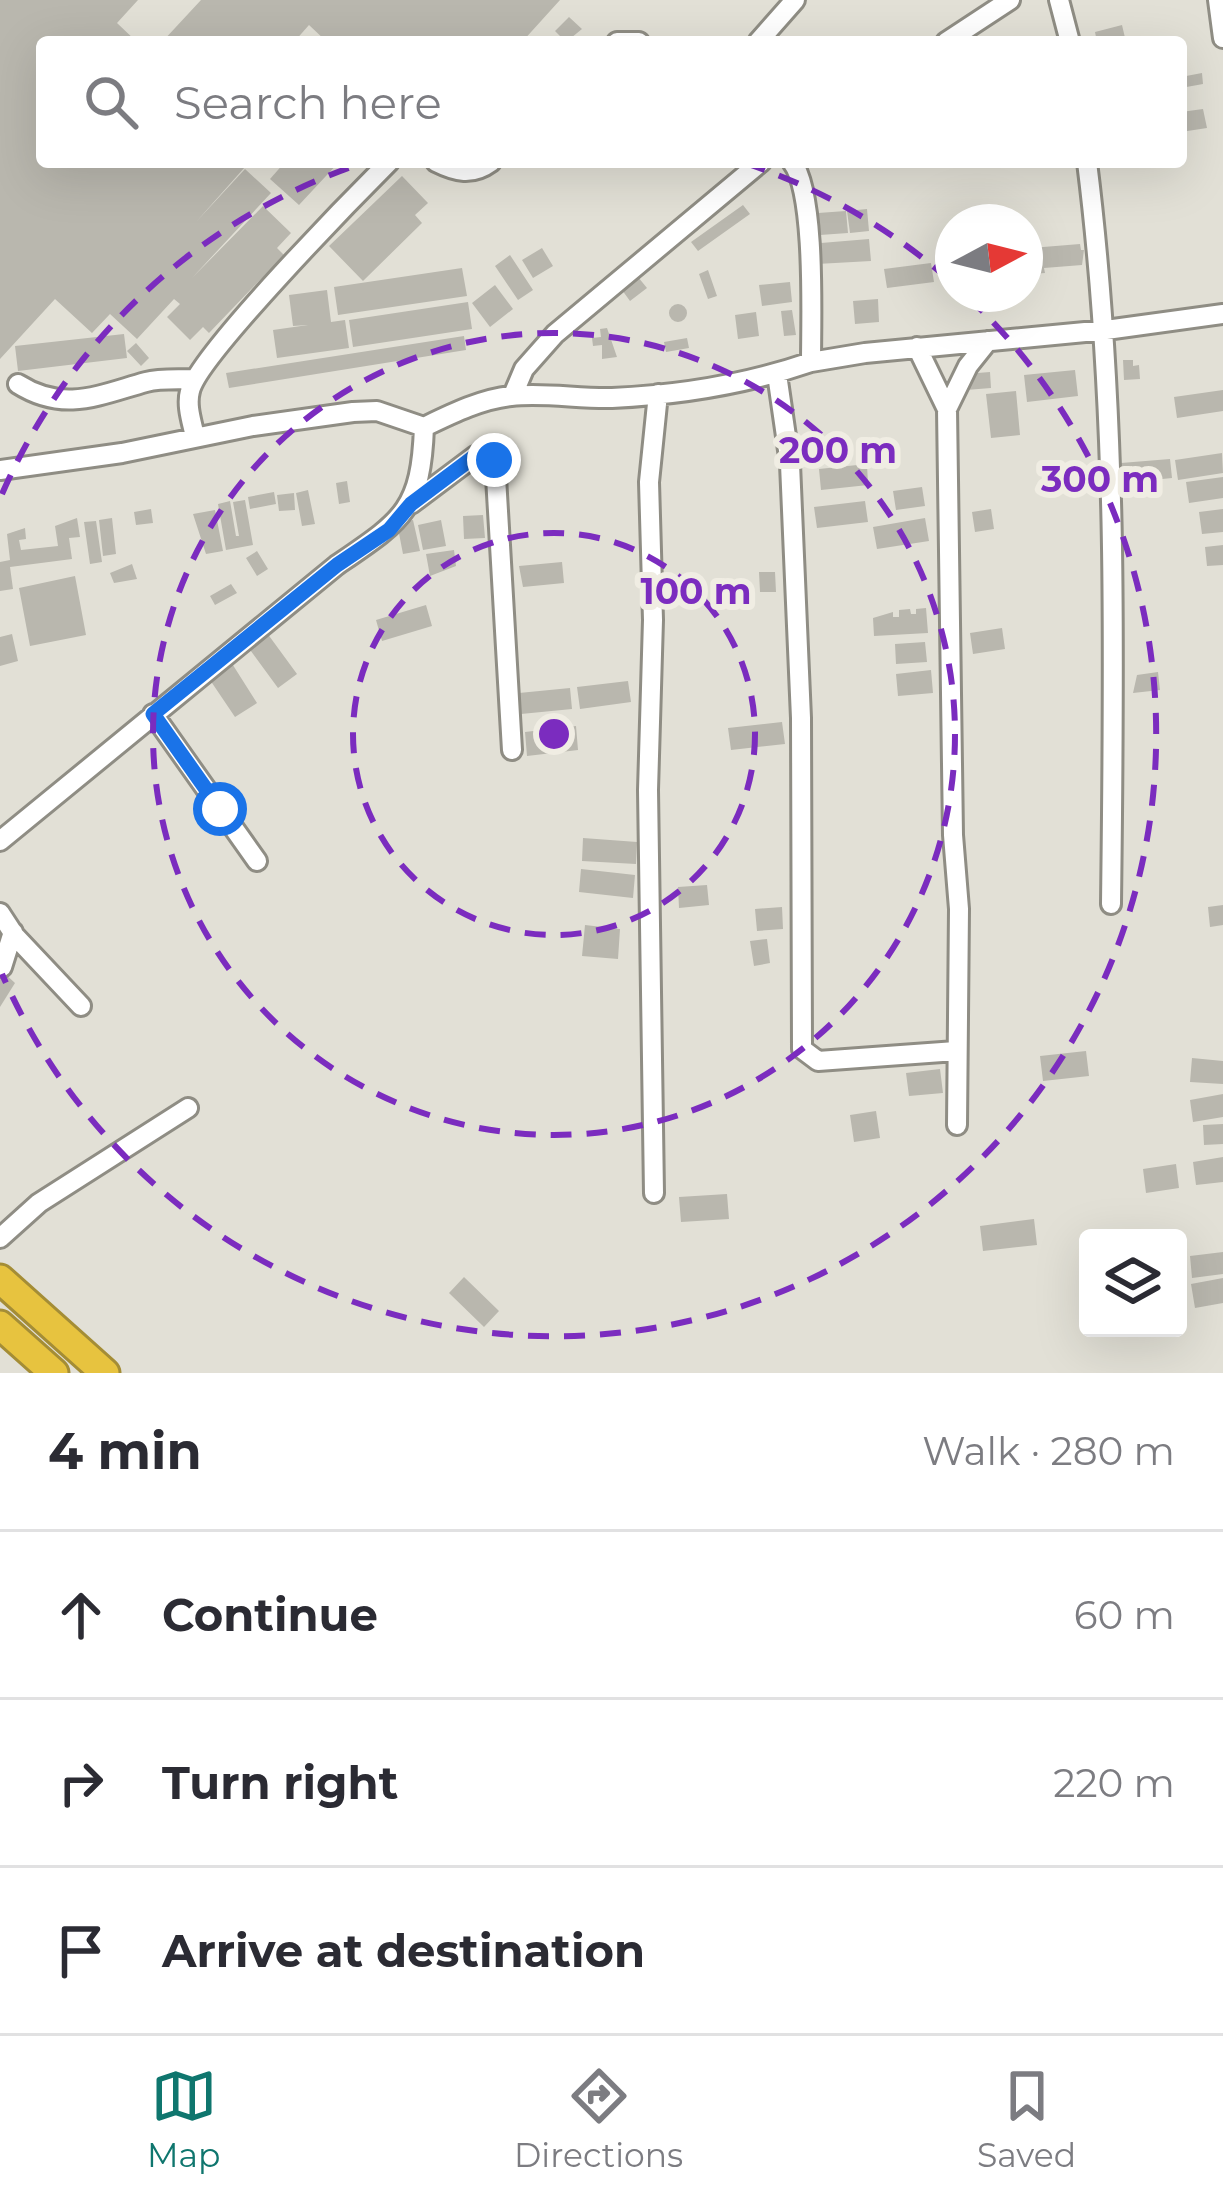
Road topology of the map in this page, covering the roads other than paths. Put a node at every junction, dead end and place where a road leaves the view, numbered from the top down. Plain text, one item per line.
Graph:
1 (795, 0) edge
2 (1010, 0) edge
3 (1059, 0) edge
4 (1217, 0) edge
5 (766, 36) edge
6 (955, 36) edge
7 (1068, 36) edge
8 (1223, 38) edge
9 (384, 168) edge
10 (754, 168) edge
11 (795, 168) edge
12 (1088, 168) edge
13 (1223, 314) edge
14 (1106, 330) junction
15 (988, 341) junction
16 (916, 347) junction
17 (811, 362) junction
18 (776, 374) junction
19 (194, 379) junction
20 (17, 384) dead end
21 (658, 394) junction
22 (513, 395) junction
23 (947, 409) junction
24 (424, 427) junction
25 (195, 437) junction
26 (0, 470) edge
27 (411, 504) junction
28 (153, 714) junction
29 (512, 750) dead end
30 (0, 841) edge
31 (257, 861) dead end
32 (1111, 904) dead end
33 (0, 914) edge
34 (13, 932) junction
35 (2, 967) edge
36 (81, 1006) dead end
37 (956, 1051) junction
38 (188, 1108) dead end
39 (957, 1125) dead end
40 (654, 1193) dead end
41 (0, 1238) edge
42 (0, 1279) edge
43 (0, 1325) edge
44 (54, 1373) edge
45 (105, 1373) edge

1 - 5 street
2 - 6 street
3 - 7 street
4 - 8 street
9 - 19 street
10 - 22 street
11 - 17 street
12 - 14 street
13 - 14 street
14 - 15 street
14 - 32 street
15 - 16 street
15 - 23 street
16 - 17 street
16 - 23 street
17 - 18 street
18 - 21 street
18 - 37 street
19 - 20 street
19 - 25 street
21 - 22 street
21 - 40 street
22 - 24 street
23 - 37 street
24 - 25 street
24 - 27 street
25 - 26 street
27 - 28 street
27 - 29 street
28 - 30 street
28 - 31 street
33 - 34 street
34 - 35 street
34 - 36 street
37 - 39 street
38 - 41 street
42 - 45 highway
43 - 44 highway

